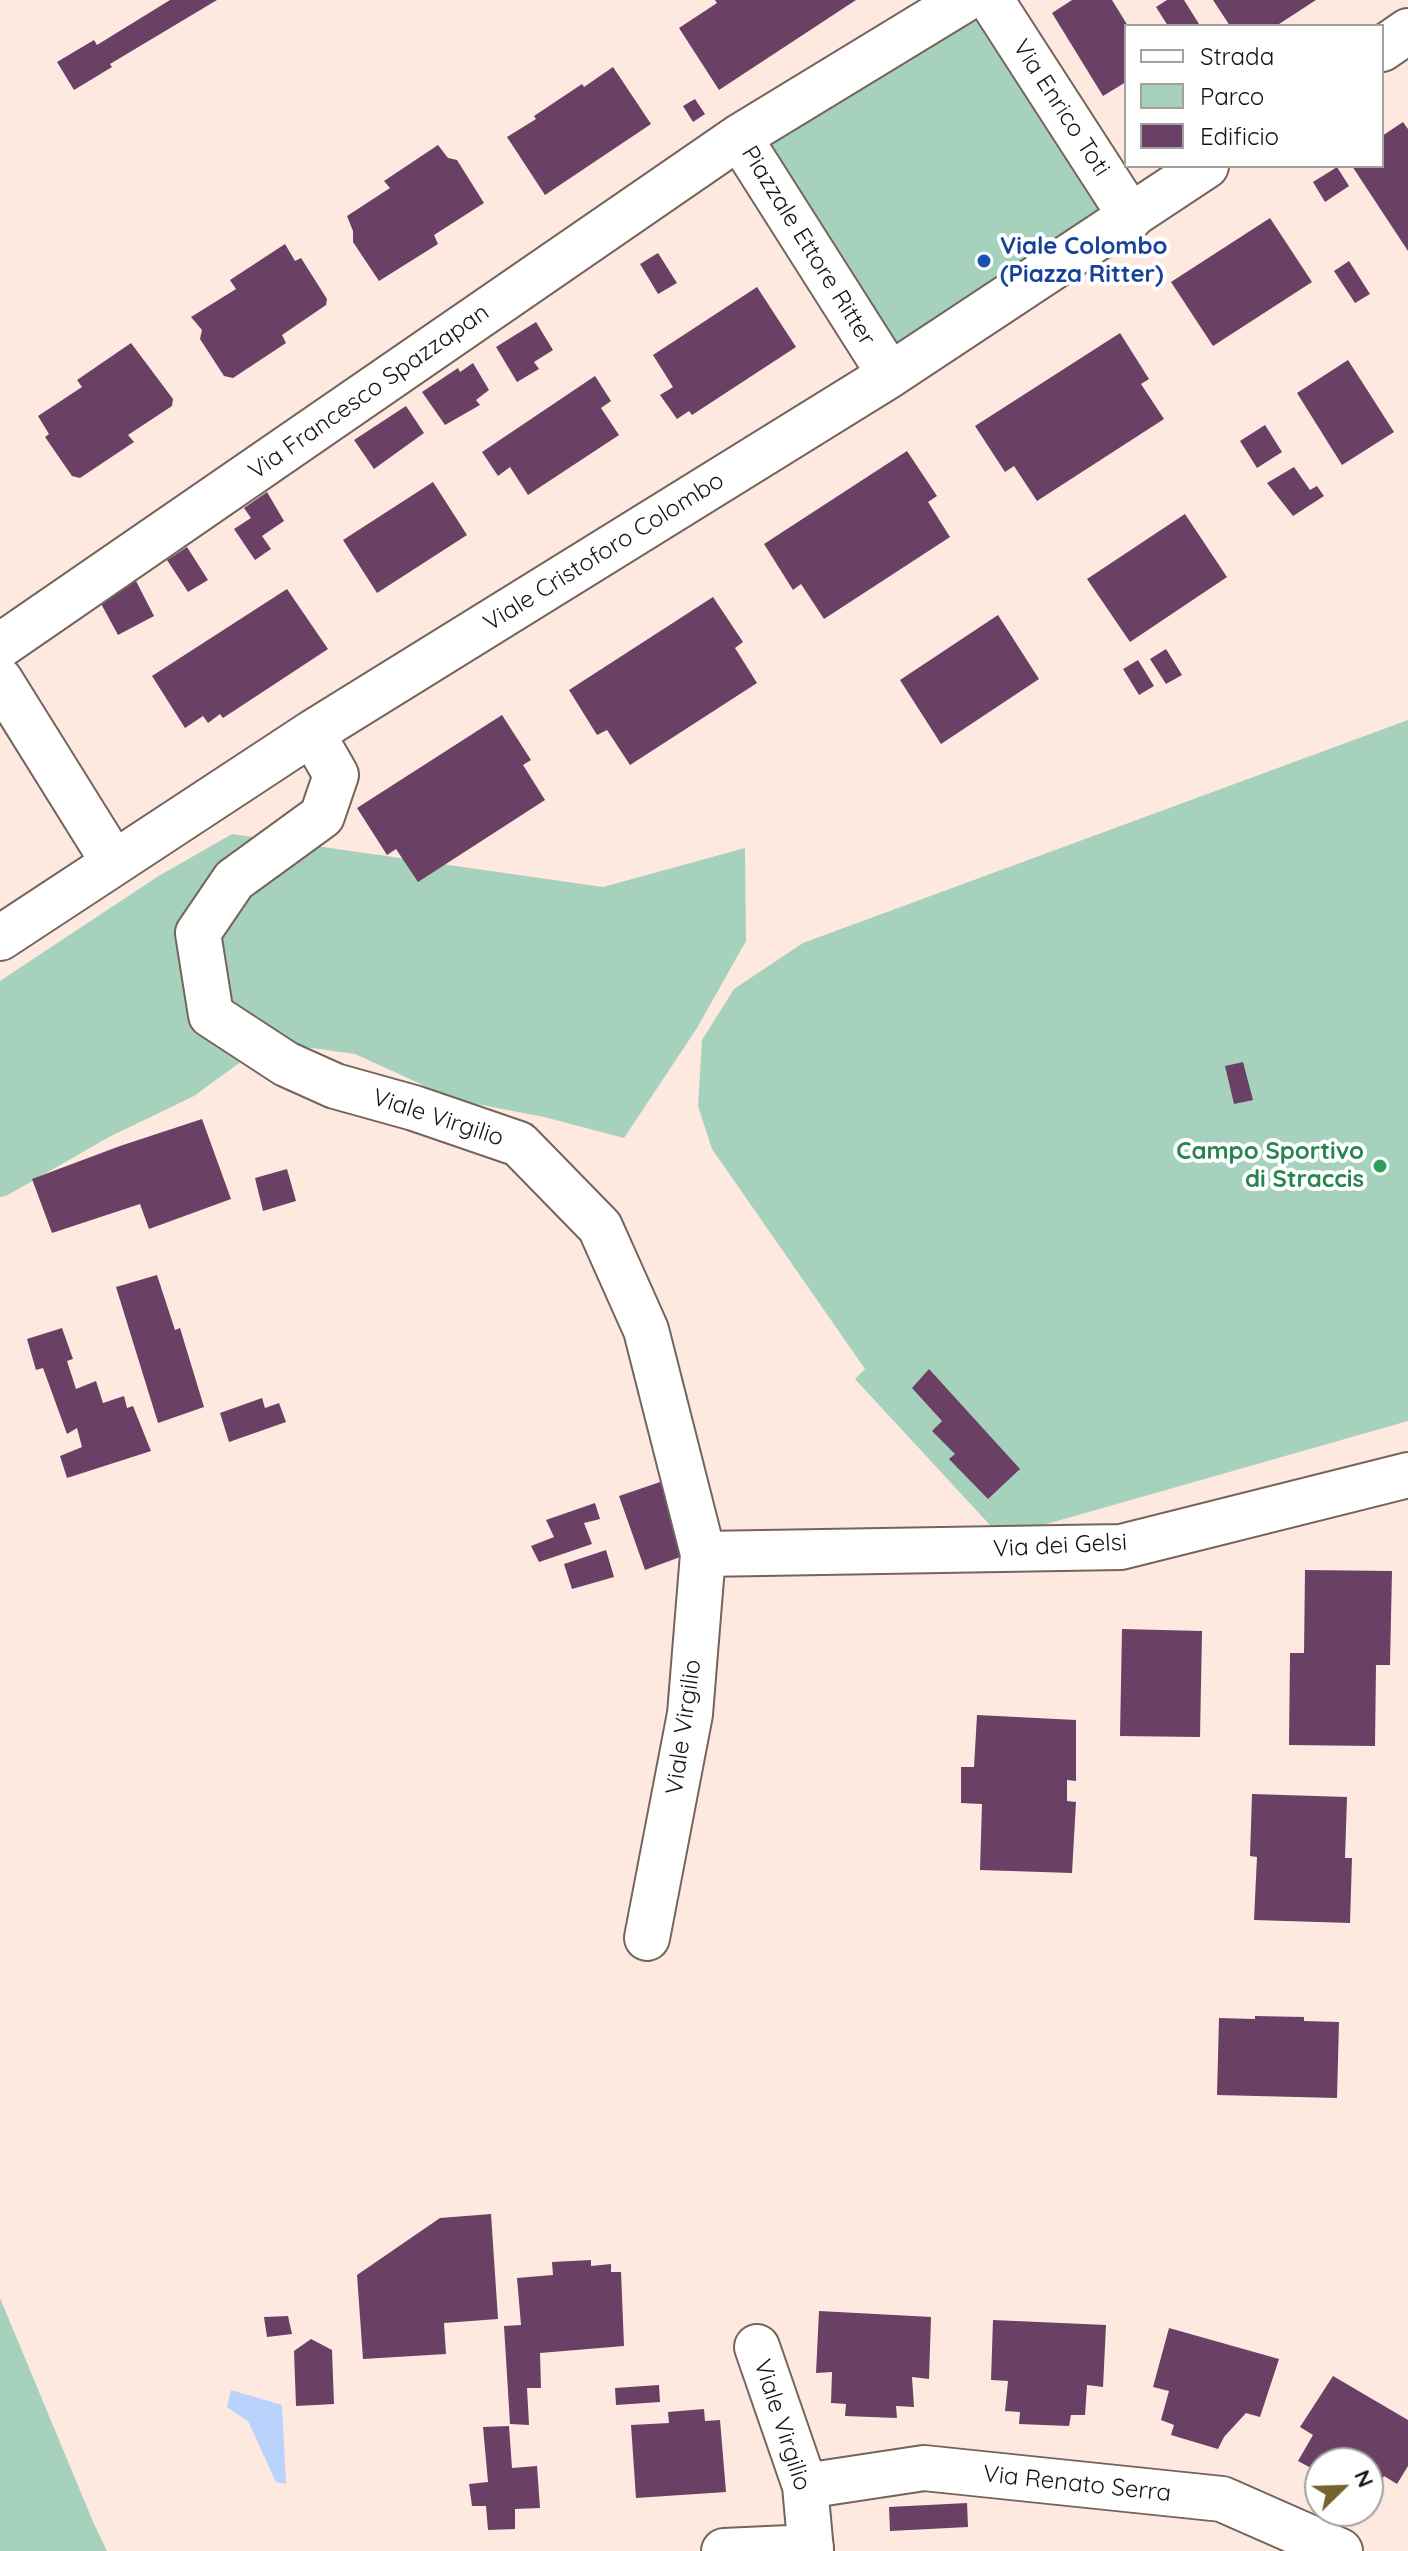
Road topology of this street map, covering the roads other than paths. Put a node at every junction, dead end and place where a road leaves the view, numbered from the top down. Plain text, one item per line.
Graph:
1 (964, 0) edge
2 (991, 0) edge
3 (1408, 31) edge
4 (1384, 48) edge
5 (739, 137) junction
6 (1203, 168) edge
7 (1131, 217) junction
8 (890, 375) junction
9 (0, 646) edge
10 (0, 680) edge
11 (312, 733) junction
12 (114, 863) junction
13 (0, 938) edge
14 (1408, 1475) edge
15 (703, 1554) junction
16 (647, 1938) dead end
17 (757, 2347) dead end
18 (805, 2486) junction
19 (811, 2549) edge
20 (724, 2551) edge
21 (1340, 2551) edge

1 - 5 street, Piazzale Ettore Ritter
2 - 7 street, Via Enrico Toti
3 - 4 street
5 - 8 street, Piazzale Ettore Ritter
5 - 9 street, Via Francesco Spazzapan
6 - 7 street, Viale Cristoforo Colombo
7 - 8 street, Viale Cristoforo Colombo
8 - 11 street, Viale Cristoforo Colombo
10 - 12 street
11 - 12 street, Viale Cristoforo Colombo
11 - 15 street, Viale Virgilio
12 - 13 street, Viale Cristoforo Colombo
14 - 15 street, Via dei Gelsi
15 - 16 street, Viale Virgilio
17 - 18 street, Viale Virgilio
18 - 19 street, Viale Virgilio
18 - 21 street, Via Renato Serra
19 - 20 street

